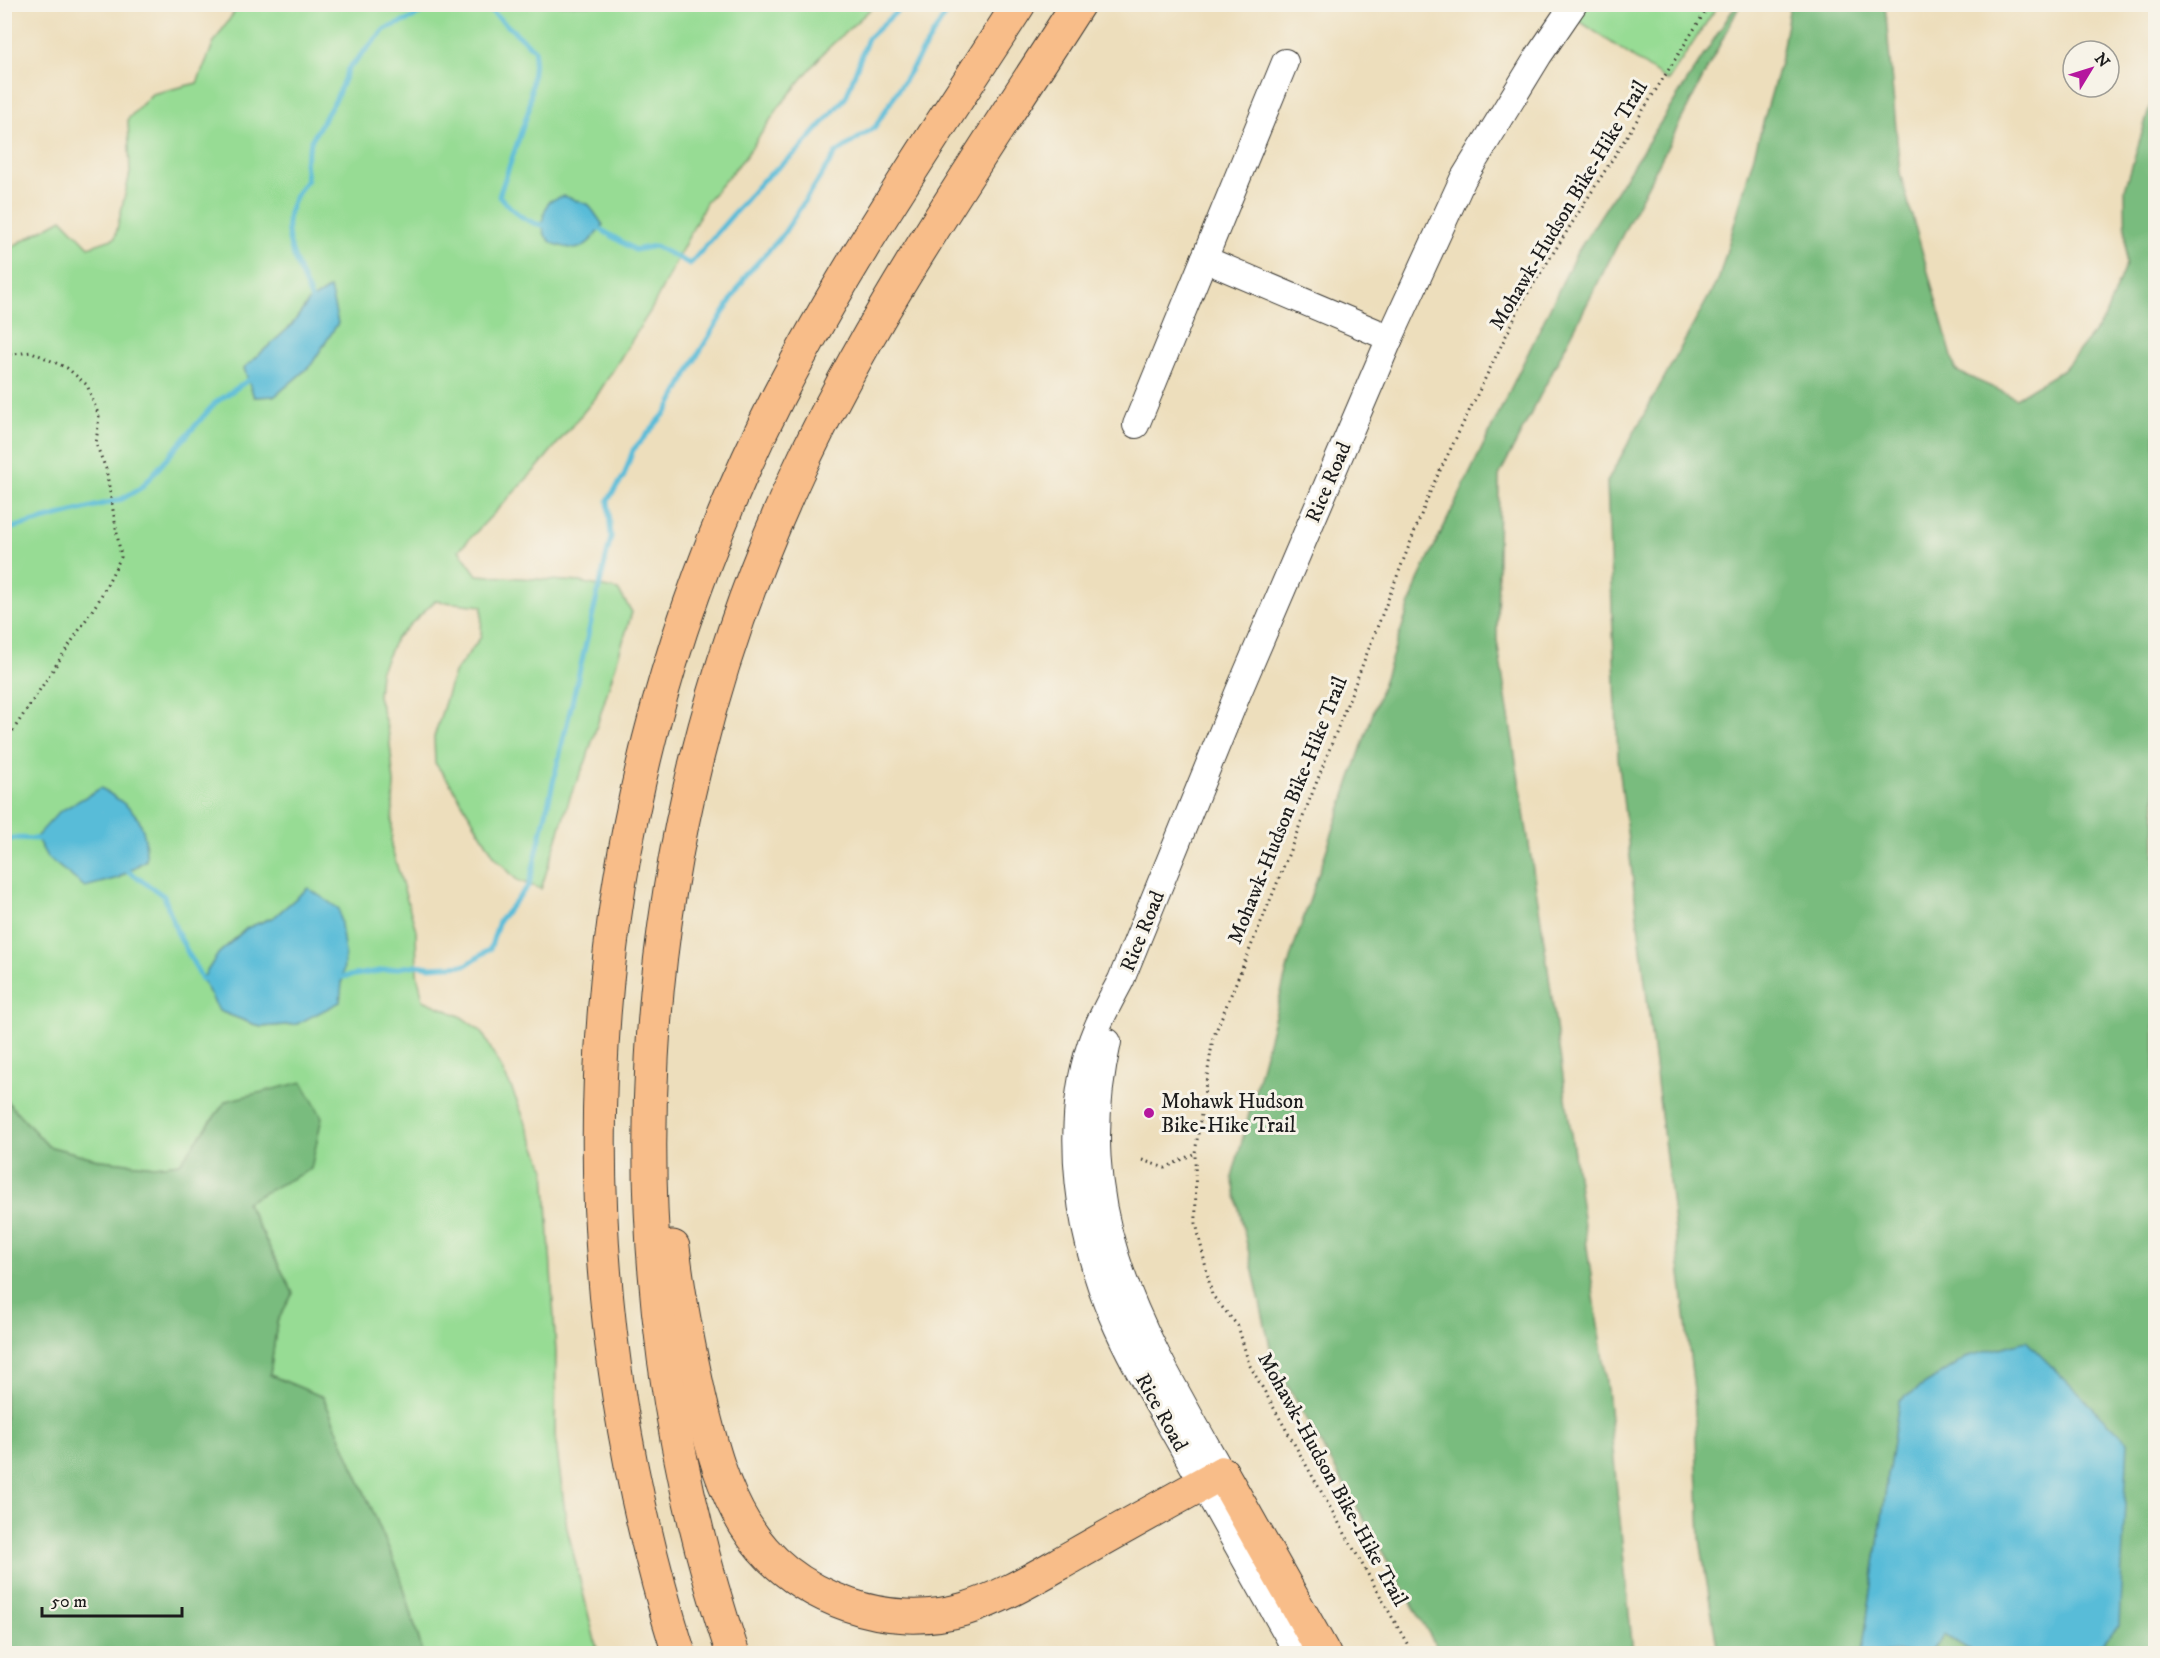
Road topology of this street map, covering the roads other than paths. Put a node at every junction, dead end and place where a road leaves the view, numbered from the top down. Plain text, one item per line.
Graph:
1 (1019, 4) edge
2 (1078, 4) edge
3 (1574, 4) edge
4 (1285, 62) dead end
5 (1204, 259) junction
6 (1390, 338) junction
7 (1136, 425) dead end
8 (665, 917) junction
9 (622, 1425) junction
10 (1212, 1478) junction
11 (663, 1653) edge
12 (679, 1653) edge
13 (733, 1653) edge
14 (1298, 1653) edge
15 (1324, 1653) edge

1 - 9 main road
2 - 8 main road
3 - 6 street, Rice Road
4 - 5 street
5 - 6 street
5 - 7 street
6 - 10 street, Rice Road
8 - 10 main road
8 - 13 main road
9 - 11 main road
9 - 12 main road
10 - 14 street, Rice Road
10 - 15 main road, Rice Road

